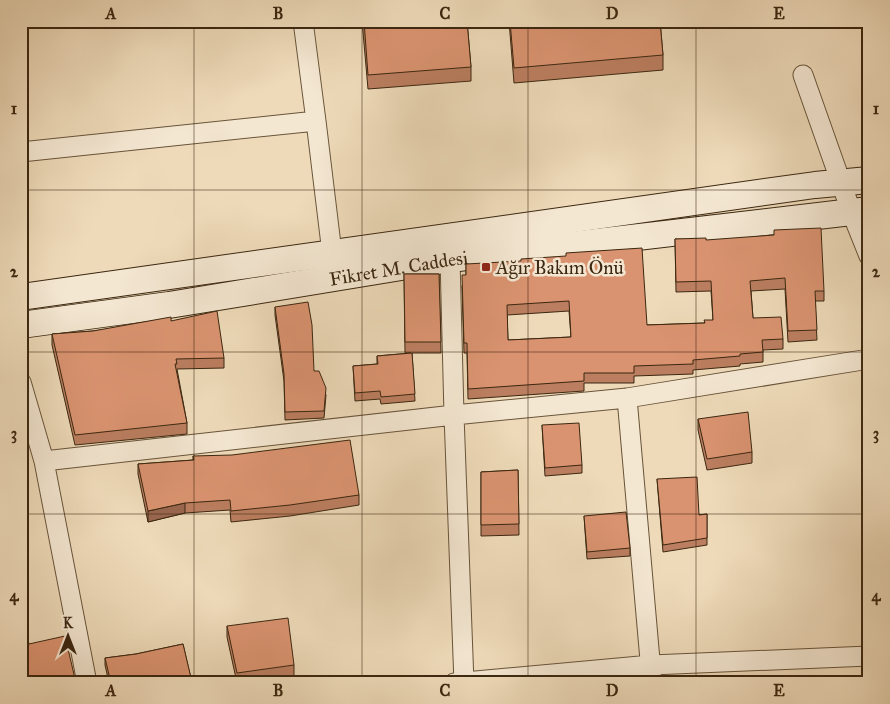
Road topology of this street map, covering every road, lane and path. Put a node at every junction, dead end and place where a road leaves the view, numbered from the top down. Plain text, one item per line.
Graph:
1 (303, 21) edge
2 (803, 75) dead end
3 (316, 121) junction
4 (21, 152) edge
5 (869, 180) edge
6 (841, 182) junction
7 (860, 210) edge
8 (332, 253) junction
9 (869, 256) edge
10 (450, 259) junction
11 (21, 297) edge
12 (21, 325) edge
13 (869, 359) edge
14 (21, 382) edge
15 (627, 398) junction
16 (454, 415) junction
17 (44, 461) junction
18 (869, 656) edge
19 (652, 674) edge
20 (87, 683) edge
21 (461, 683) edge

1 - 3 street
2 - 6 street
3 - 4 street
3 - 8 street
5 - 6 main road
6 - 7 street
6 - 8 main road
7 - 9 street
7 - 10 main road, Fikret M. Caddesi
8 - 11 main road
10 - 12 main road, Fikret M. Caddesi
10 - 16 street
13 - 15 street
14 - 17 street
15 - 16 street
15 - 19 street
16 - 17 street
16 - 21 street
17 - 20 street
18 - 19 street
19 - 21 street

